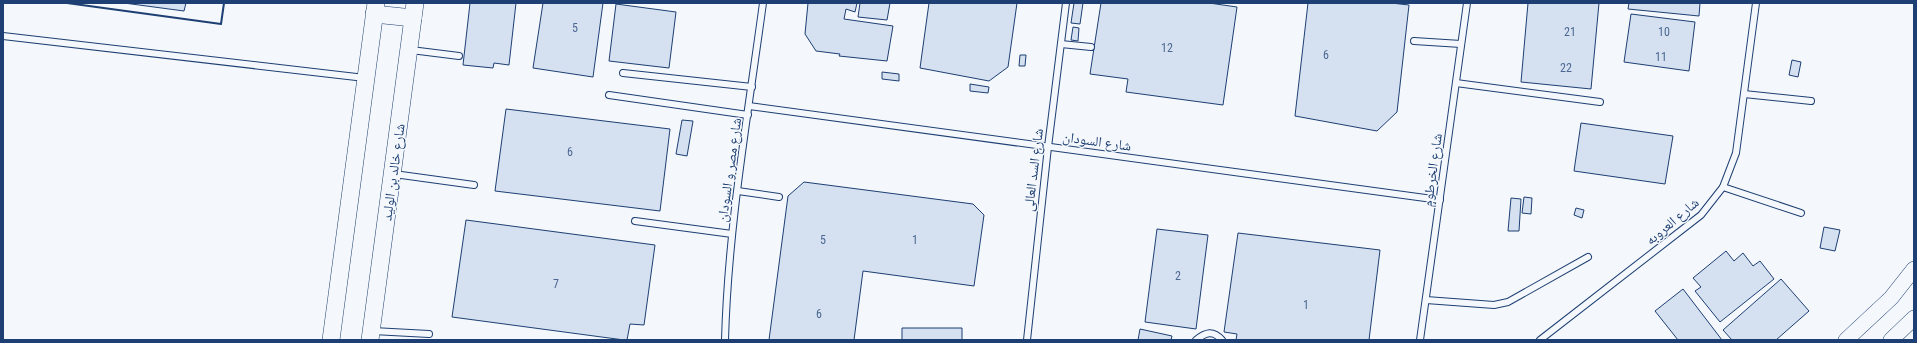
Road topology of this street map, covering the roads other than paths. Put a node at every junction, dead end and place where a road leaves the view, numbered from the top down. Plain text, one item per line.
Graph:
1 (763, 3) edge
2 (1066, 3) edge
3 (1467, 3) edge
4 (1756, 3) edge
5 (375, 9) edge
6 (414, 11) edge
7 (3, 36) edge
8 (1414, 41) dead end
9 (1061, 44) junction
10 (1462, 44) junction
11 (1091, 47) dead end
12 (409, 50) junction
13 (459, 56) dead end
14 (623, 73) dead end
15 (366, 78) junction
16 (1456, 83) junction
17 (752, 87) junction
18 (1744, 94) junction
19 (608, 95) dead end
20 (1811, 101) dead end
21 (1600, 102) dead end
22 (749, 106) junction
23 (748, 115) junction
24 (1048, 147) junction
25 (392, 173) junction
26 (474, 184) dead end
27 (1723, 187) junction
28 (738, 190) junction
29 (779, 197) dead end
30 (1440, 200) junction
31 (1801, 213) dead end
32 (635, 221) dead end
33 (732, 234) junction
34 (1588, 257) dead end
35 (1914, 269) edge
36 (1426, 300) junction
37 (1914, 318) edge
38 (429, 334) dead end
39 (371, 336) edge
40 (331, 340) edge
41 (725, 340) edge
42 (1027, 340) edge
43 (1196, 340) edge
44 (1222, 340) edge
45 (1420, 340) edge
46 (1540, 340) edge
47 (1846, 340) edge
48 (1891, 340) edge

1 - 17 lane, شارع مصر و السودان
2 - 9 lane, شارع السد العالى
3 - 10 lane, شارع الخرطوم
4 - 18 lane, شارع العروبه
5 - 6 main road
5 - 15 main road
6 - 12 main road, شارع خالد بن الوليد
7 - 15 lane
8 - 10 lane
9 - 11 lane
9 - 24 lane, شارع السد العالى
10 - 16 lane, شارع الخرطوم
12 - 13 lane
12 - 25 main road, شارع خالد بن الوليد
14 - 17 lane
15 - 40 main road
16 - 21 lane
16 - 30 lane, شارع الخرطوم
17 - 22 lane, شارع مصر و السودان
18 - 20 lane
18 - 27 lane, شارع العروبه
19 - 23 lane
22 - 23 lane, شارع مصر و السودان
22 - 24 lane, شارع السودان
23 - 28 lane, شارع مصر و السودان
24 - 30 lane, شارع السودان
24 - 42 lane, شارع السد العالى
25 - 26 lane
25 - 39 main road, شارع خالد بن الوليد
27 - 31 lane
27 - 46 lane, شارع العروبه
28 - 29 lane
28 - 33 lane, شارع مصر و السودان
30 - 36 lane, شارع الخرطوم
32 - 33 lane
33 - 41 lane, شارع مصر و السودان
34 - 36 lane
35 - 47 street
36 - 45 lane, شارع الخرطوم
37 - 48 street
38 - 39 lane
43 - 44 lane

